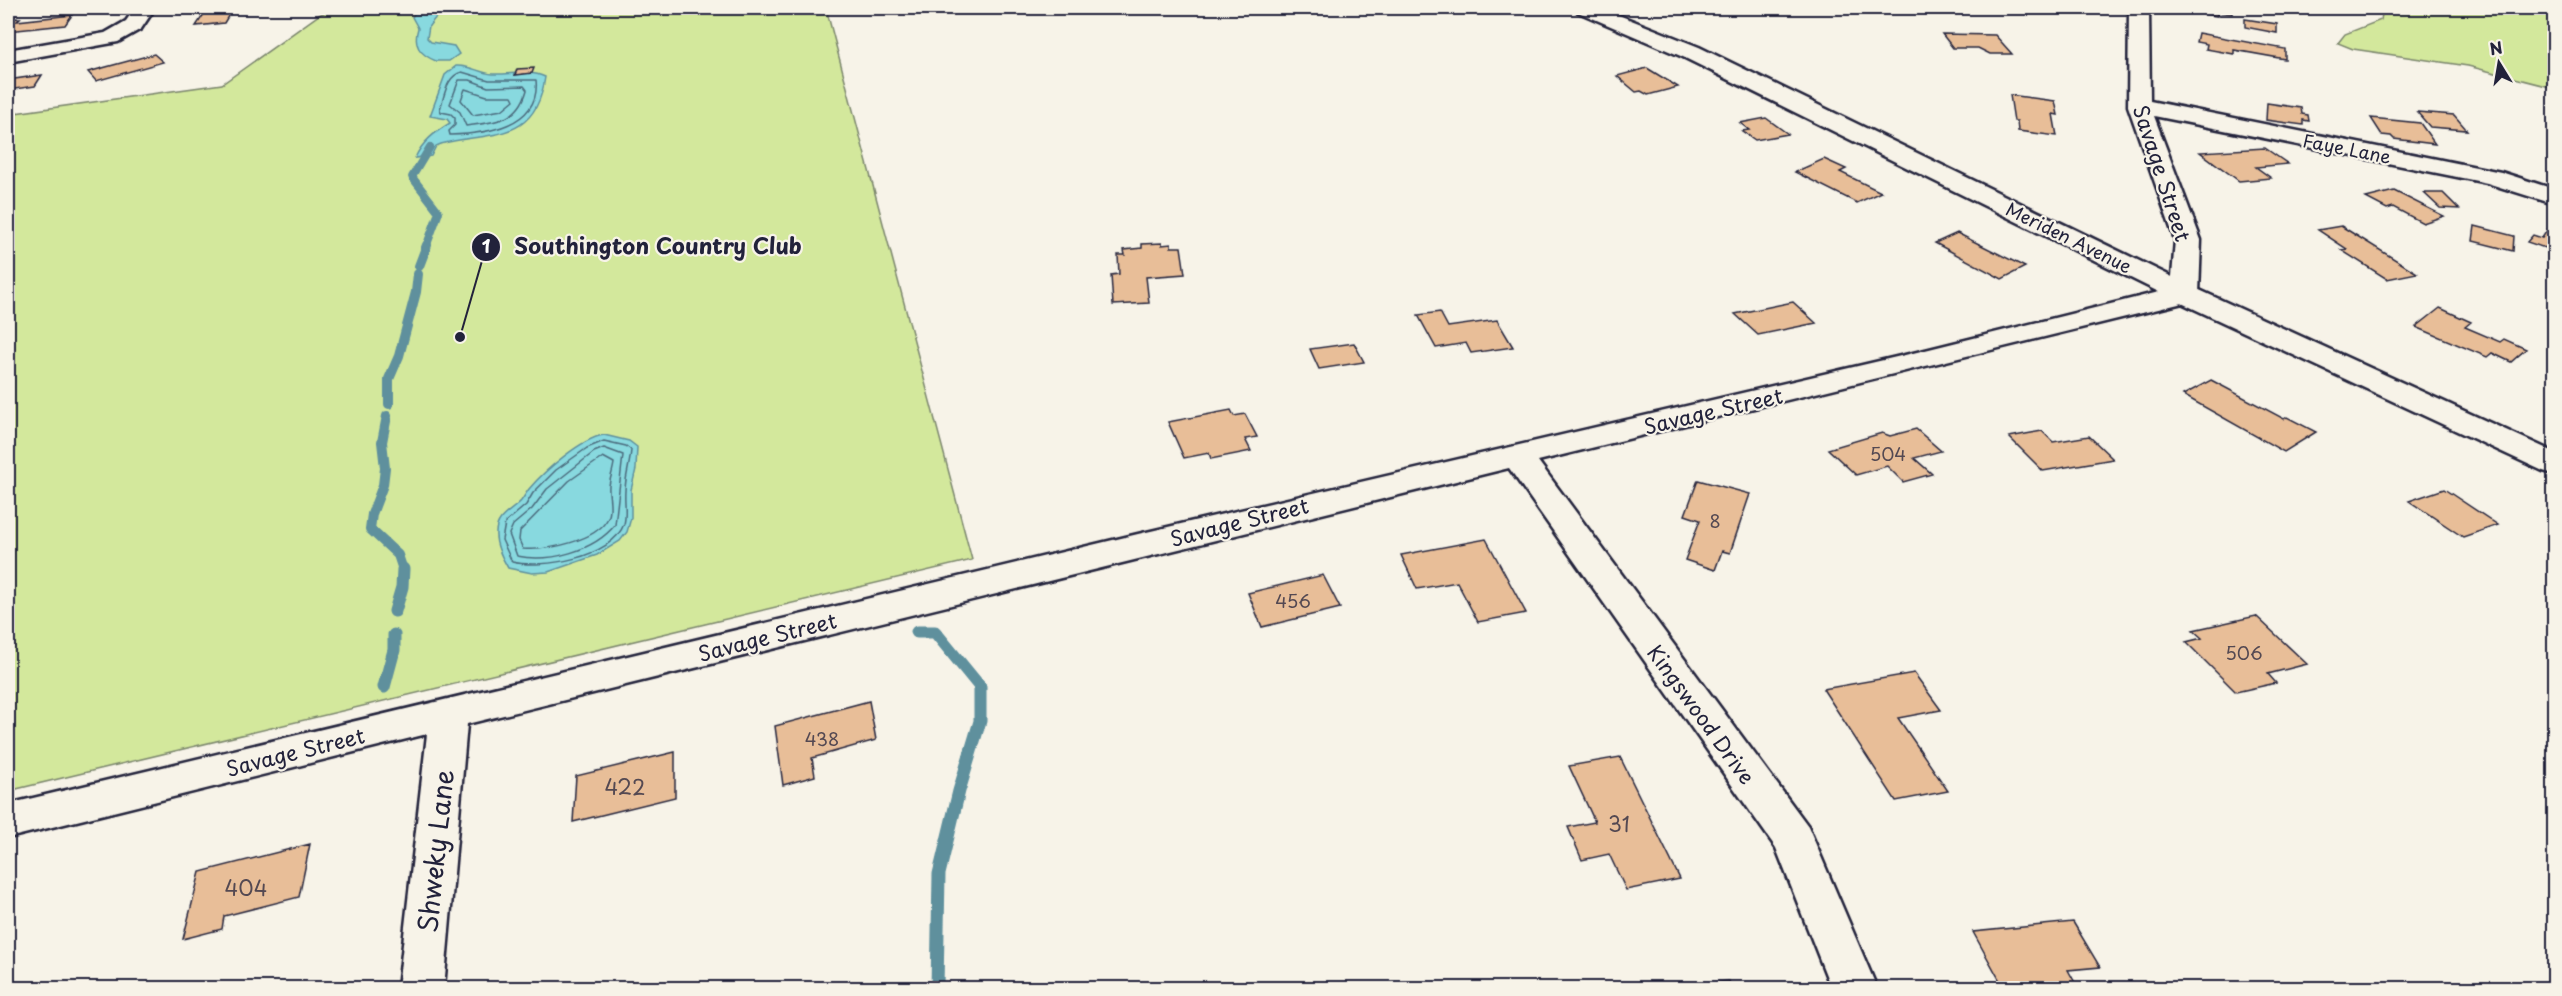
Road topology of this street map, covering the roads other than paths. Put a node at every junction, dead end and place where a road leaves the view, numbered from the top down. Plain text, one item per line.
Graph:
1 (145, 8) edge
2 (1585, 8) edge
3 (2139, 8) edge
4 (8, 56) edge
5 (2139, 106) junction
6 (2554, 197) edge
7 (2185, 294) junction
8 (1518, 457) junction
9 (2554, 464) edge
10 (449, 713) junction
11 (8, 821) edge
12 (421, 988) edge
13 (1854, 988) edge

1 - 4 street
2 - 7 street, Meriden Avenue
3 - 5 street, Savage Street
5 - 6 street, Faye Lane
5 - 7 street, Savage Street
7 - 8 street, Savage Street
7 - 9 street, Meriden Avenue
8 - 10 street, Savage Street
8 - 13 street, Kingswood Drive
10 - 11 street, Savage Street
10 - 12 street, Shweky Lane

